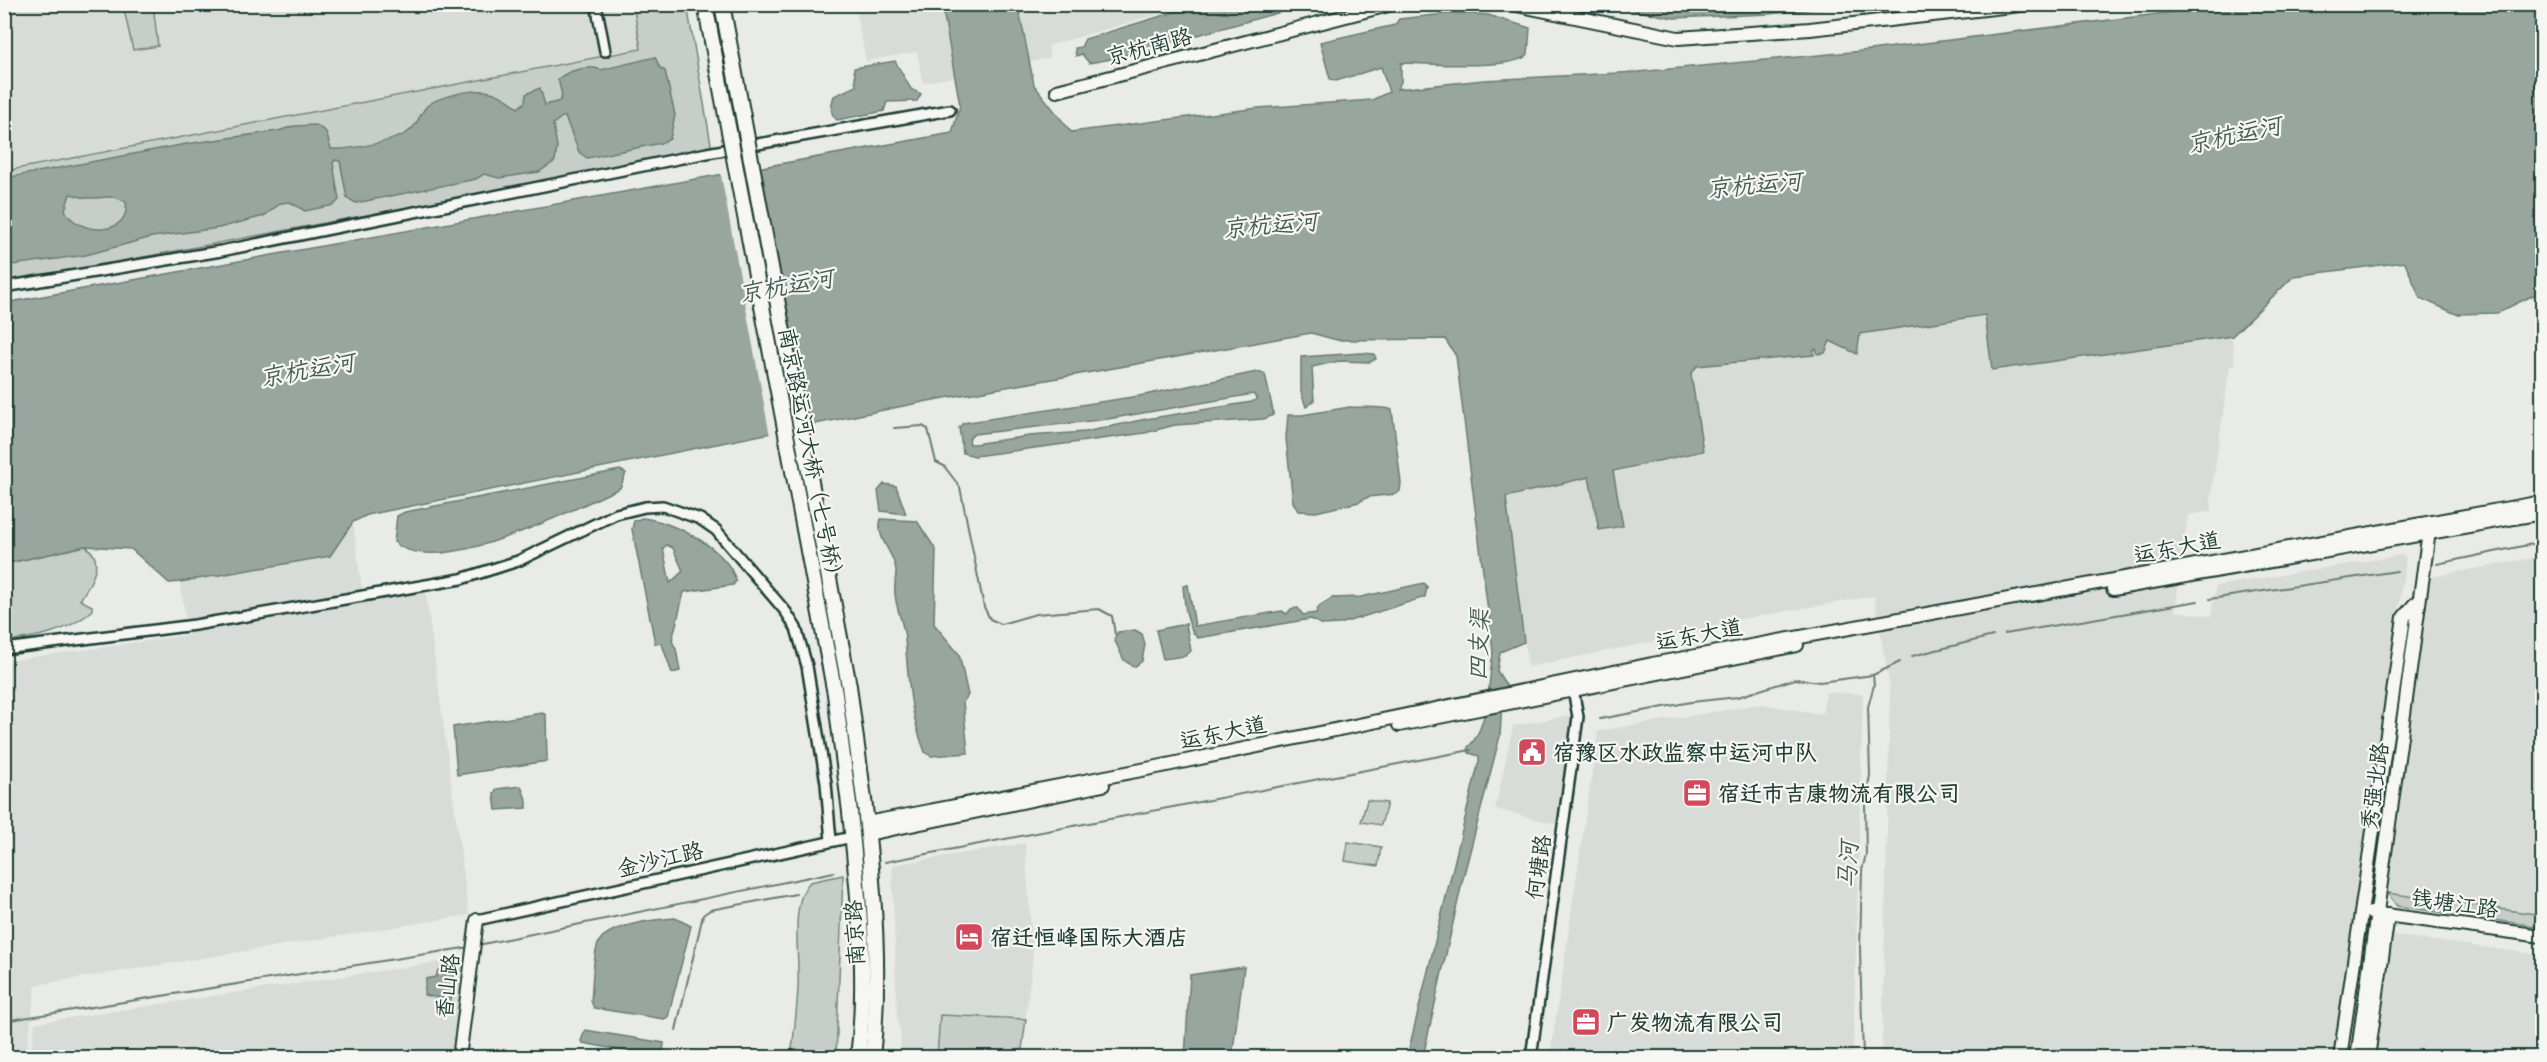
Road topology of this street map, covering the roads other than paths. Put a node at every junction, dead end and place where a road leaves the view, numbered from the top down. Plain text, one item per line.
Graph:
1 (596, 4) edge
2 (705, 4) edge
3 (722, 4) edge
4 (1392, 4) edge
5 (1512, 4) edge
6 (2029, 4) edge
7 (605, 51) dead end
8 (1057, 91) dead end
9 (950, 110) dead end
10 (4, 287) edge
11 (2542, 502) edge
12 (2542, 513) edge
13 (2427, 527) junction
14 (4, 649) edge
15 (1573, 686) junction
16 (865, 807) joint
17 (850, 812) joint
18 (867, 829) junction
19 (852, 837) junction
20 (831, 841) junction
21 (2375, 913) junction
22 (477, 920) joint
23 (2542, 936) edge
24 (459, 1058) edge
25 (858, 1058) edge
26 (872, 1058) edge
27 (1531, 1058) edge
28 (2340, 1058) edge
29 (2350, 1058) edge
30 (2357, 1058) edge
31 (2368, 1058) edge

1 - 7 street
2 - 17 main road, 南京路运河大桥（七号桥）, bridge
3 - 16 main road, 南京路运河大桥（七号桥）, bridge
4 - 8 street, 京杭南路
5 - 6 street
9 - 10 street
11 - 13 street, 运东大道
12 - 13 street, 运东大道
13 - 15 street, 运东大道
13 - 21 street, 秀强北路
13 - 21 street, 秀强北路
14 - 20 street
15 - 18 street, 运东大道
15 - 27 street, 何塘路
16 - 18 main road, 南京路
17 - 19 main road, 南京路
18 - 26 main road, 南京路
19 - 20 street, 金沙江路
19 - 25 main road, 南京路
20 - 22 street, 金沙江路
21 - 23 street, 钱塘江路
21 - 28 street
21 - 29 street, 秀强北路
21 - 30 street, 秀强北路
21 - 31 street
22 - 24 street, 香山路

